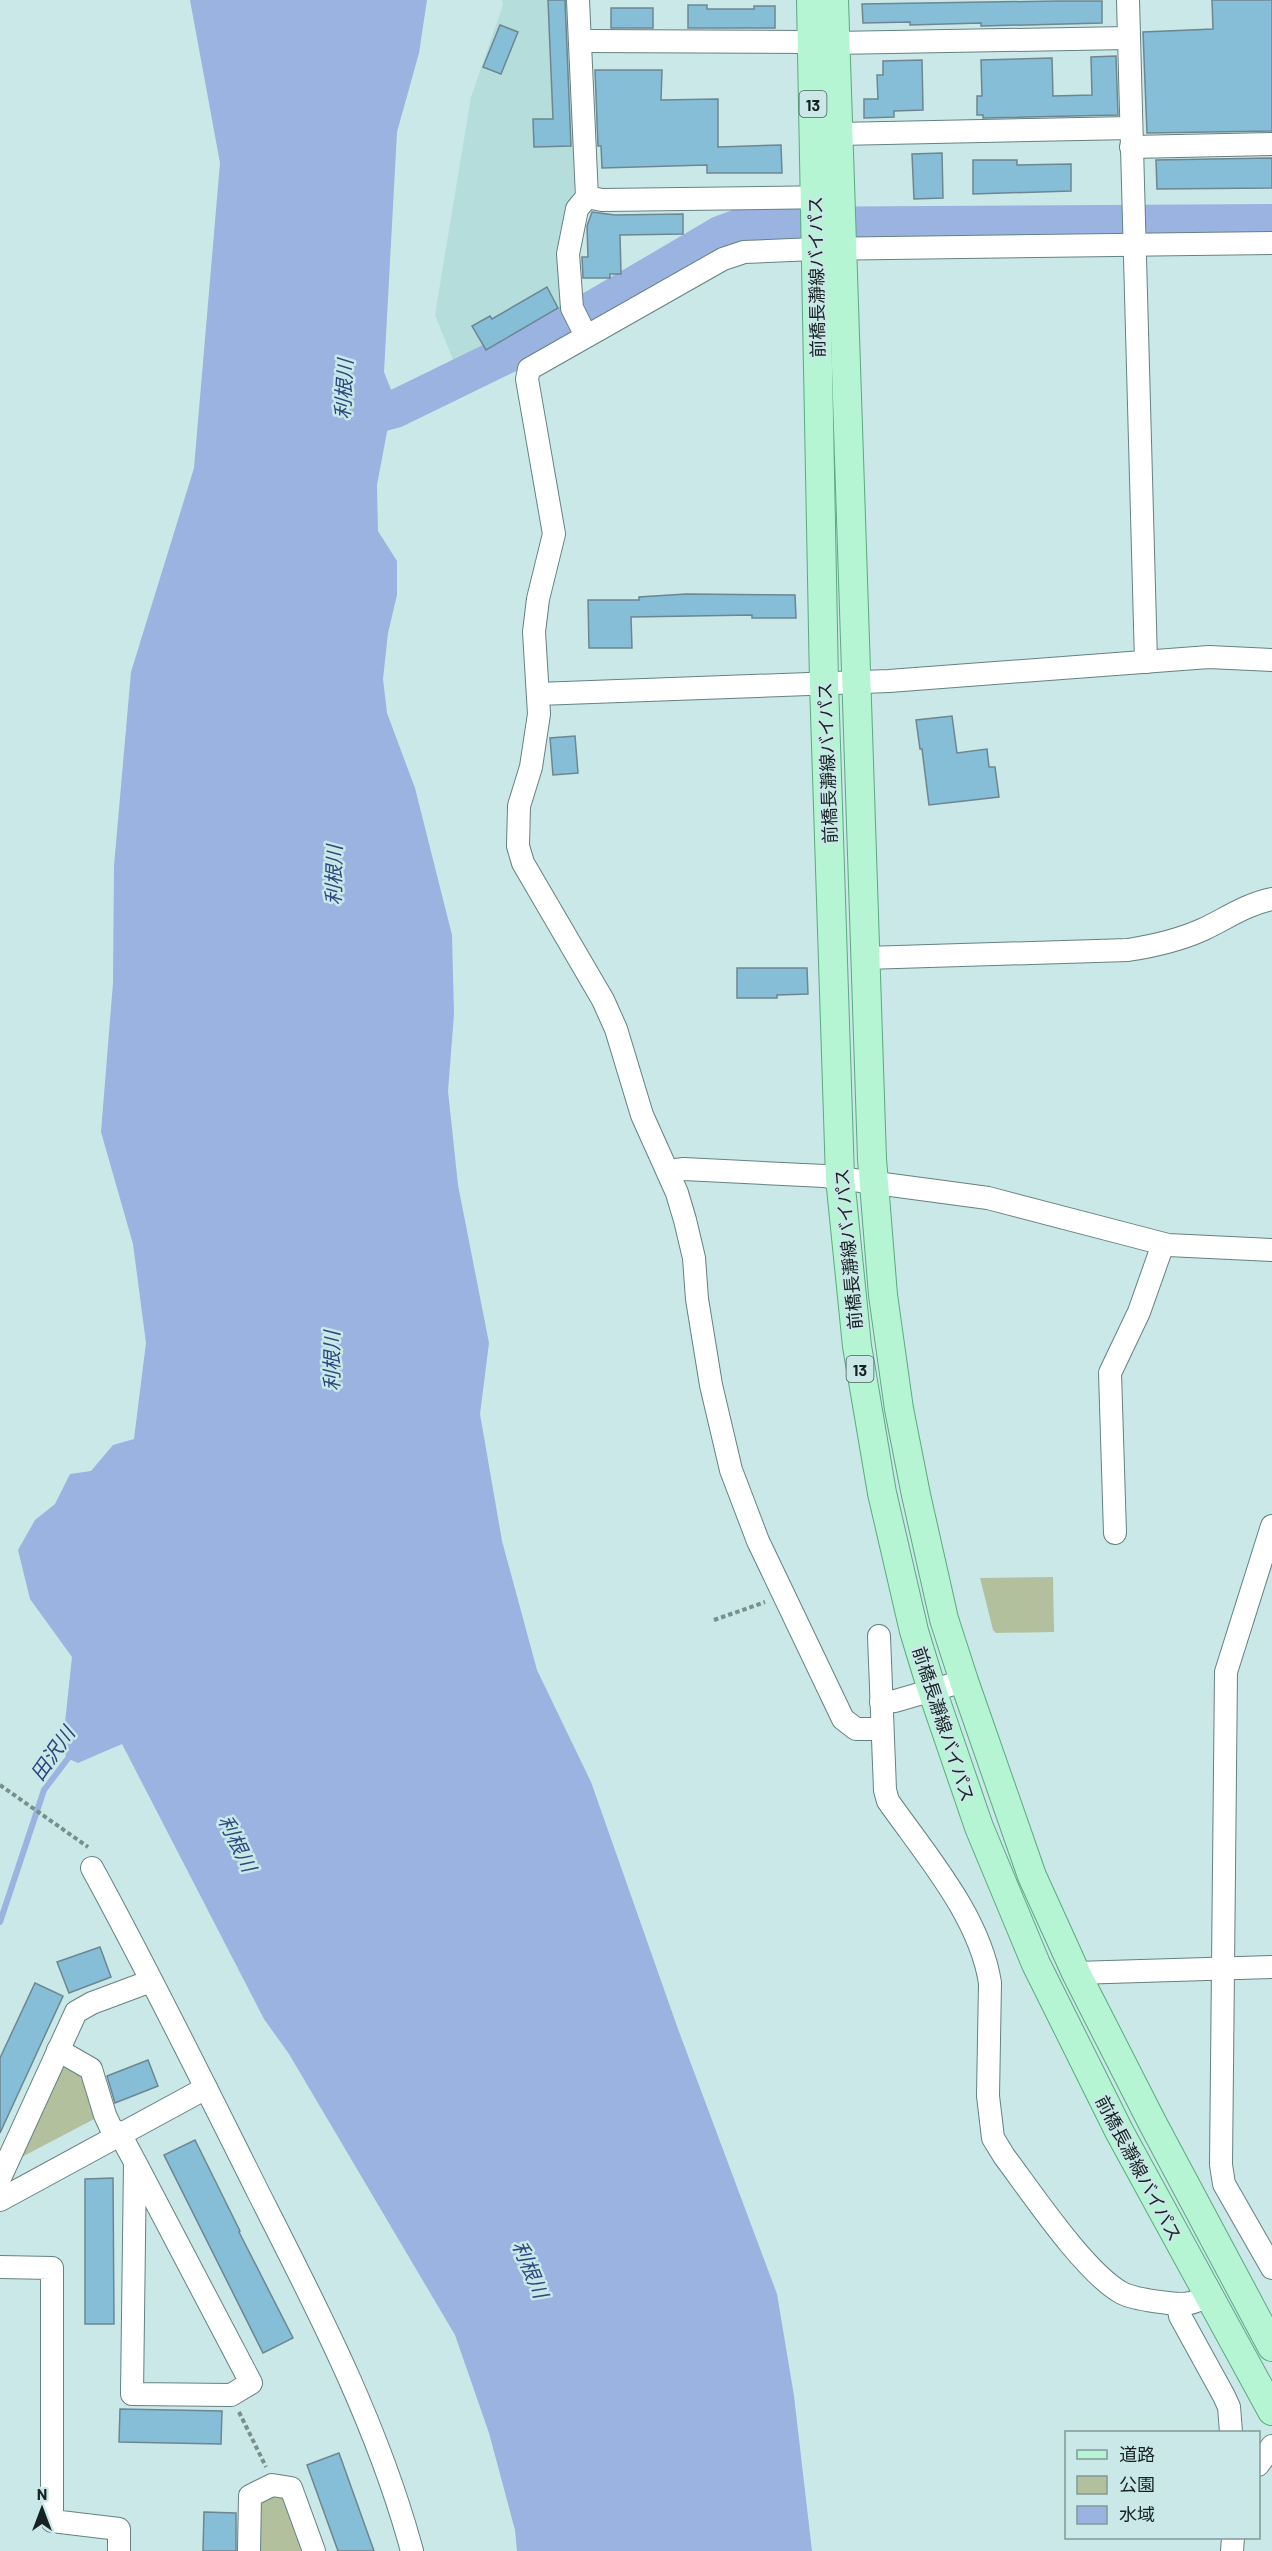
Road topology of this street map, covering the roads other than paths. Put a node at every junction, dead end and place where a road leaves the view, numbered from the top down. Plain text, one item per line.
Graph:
1 (578, 0) edge
2 (811, 0) edge
3 (834, 0) edge
4 (1128, 0) edge
5 (1128, 38) junction
6 (580, 41) junction
7 (823, 43) junction
8 (838, 134) junction
9 (1131, 137) junction
10 (1272, 144) edge
11 (587, 197) junction
12 (828, 203) junction
13 (1134, 241) junction
14 (1272, 243) edge
15 (828, 245) junction
16 (580, 323) junction
17 (1272, 660) edge
18 (1146, 662) junction
19 (856, 682) junction
20 (824, 683) junction
21 (538, 694) junction
22 (1272, 899) edge
23 (865, 958) junction
24 (668, 1171) junction
25 (840, 1178) junction
26 (873, 1183) junction
27 (1163, 1244) junction
28 (1272, 1250) edge
29 (1272, 1526) edge
30 (1115, 1533) dead end
31 (879, 1636) dead end
32 (963, 1681) junction
33 (932, 1690) junction
34 (881, 1702) junction
35 (882, 1729) junction
36 (92, 1868) dead end
37 (1221, 1967) junction
38 (1272, 1967) edge
39 (1076, 1972) junction
40 (151, 1981) junction
41 (58, 2050) junction
42 (206, 2088) junction
43 (120, 2134) junction
44 (135, 2162) junction
45 (0, 2178) edge
46 (0, 2200) edge
47 (0, 2267) edge
48 (1272, 2268) edge
49 (1207, 2296) junction
50 (1178, 2304) junction
51 (1272, 2347) edge
52 (1272, 2411) edge
53 (1231, 2431) edge
54 (1272, 2446) edge
55 (1260, 2462) edge
56 (119, 2551) edge
57 (249, 2551) edge
58 (314, 2551) edge
59 (412, 2551) edge

1 - 6 street
2 - 7 main road, 前橋長瀞線バイパス / 13
3 - 7 main road, 前橋長瀞線バイパス / 13
4 - 5 street
5 - 7 street
5 - 9 street
6 - 7 street
6 - 11 street
7 - 8 main road, 前橋長瀞線バイパス / 13
7 - 12 main road, 前橋長瀞線バイパス / 13
8 - 9 street
8 - 12 main road, 前橋長瀞線バイパス / 13
9 - 10 street
9 - 13 street
11 - 12 street
11 - 16 street
12 - 15 main road, 前橋長瀞線バイパス / 13
13 - 14 street
13 - 15 street
13 - 18 street
15 - 16 street
15 - 19 main road, 前橋長瀞線バイパス / 13
15 - 20 main road, 前橋長瀞線バイパス / 13
16 - 21 street
17 - 18 street
18 - 19 street
19 - 20 street
19 - 23 main road, 前橋長瀞線バイパス / 13
20 - 21 street
20 - 25 main road, 前橋長瀞線バイパス / 13
21 - 24 street
22 - 23 street
23 - 26 main road, 前橋長瀞線バイパス / 13
24 - 25 street
24 - 35 street
25 - 26 street
25 - 33 main road, 前橋長瀞線バイパス / 13
26 - 27 street
26 - 32 main road, 前橋長瀞線バイパス / 13
27 - 28 street
27 - 30 street
29 - 37 street
31 - 34 street
32 - 33 street
32 - 39 main road, 前橋長瀞線バイパス / 13
33 - 34 street
33 - 49 main road, 前橋長瀞線バイパス / 13
34 - 35 street
35 - 50 street
36 - 40 street
37 - 38 street
37 - 39 street
37 - 48 street
39 - 51 main road, 前橋長瀞線バイパス / 13
40 - 41 street
40 - 42 street
41 - 43 street
41 - 45 street
42 - 43 street
42 - 59 street
43 - 44 street
43 - 46 street
44 - 44 street
47 - 56 street
49 - 50 street
49 - 52 main road, 前橋長瀞線バイパス / 13
50 - 53 street
54 - 55 street
57 - 58 street

